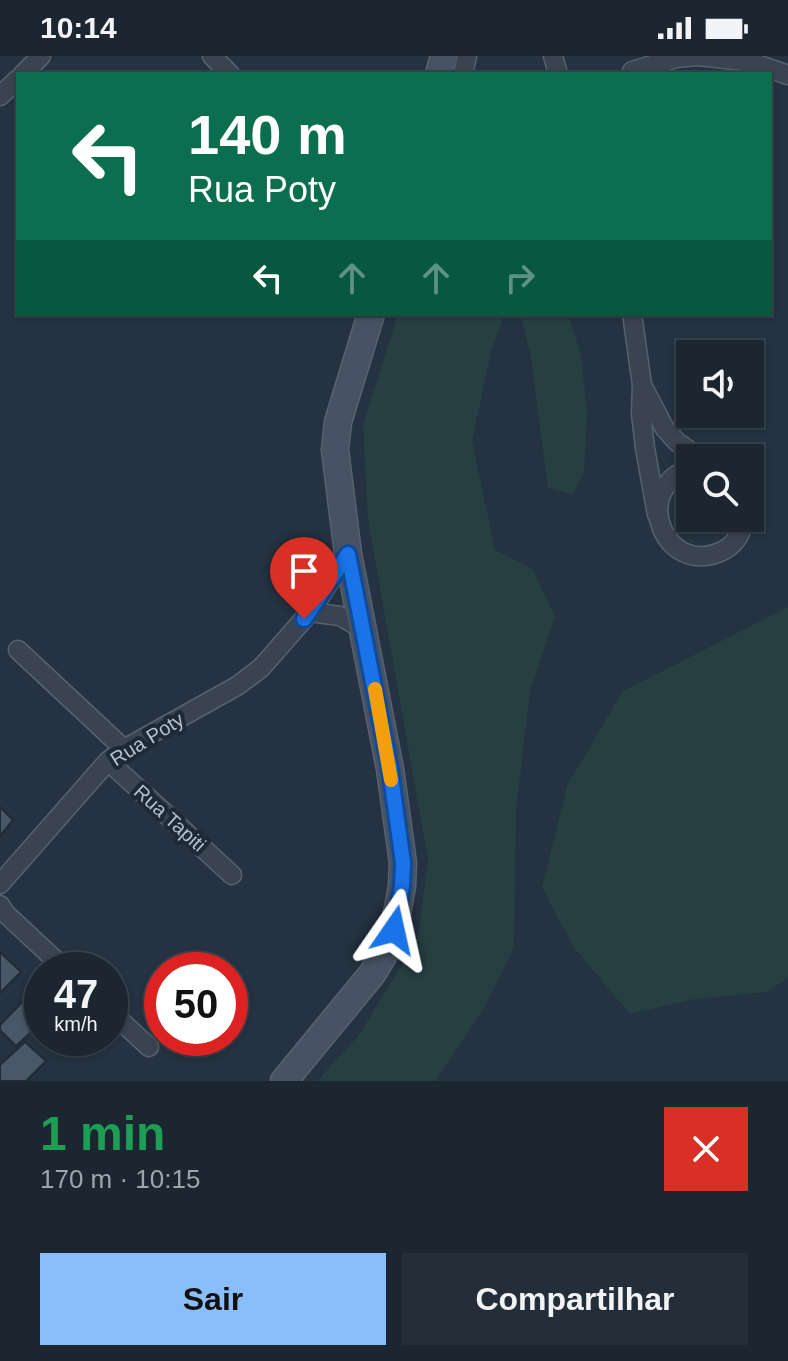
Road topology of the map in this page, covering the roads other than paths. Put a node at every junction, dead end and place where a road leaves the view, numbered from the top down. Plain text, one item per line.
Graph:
1 (41, 56) edge
2 (212, 56) edge
3 (740, 59) edge
4 (632, 67) edge
5 (25, 72) edge
6 (228, 72) edge
7 (788, 75) edge
8 (16, 81) edge
9 (0, 96) edge
10 (370, 316) edge
11 (632, 316) edge
12 (642, 385) junction
13 (680, 444) edge
14 (676, 475) edge
15 (657, 515) junction
16 (741, 532) edge
17 (348, 554) junction
18 (310, 612) junction
19 (354, 617) junction
20 (18, 650) dead end
21 (124, 749) junction
22 (108, 761) junction
23 (232, 875) dead end
24 (0, 884) edge
25 (0, 905) edge
26 (47, 952) edge
27 (128, 1028) edge
28 (144, 1042) edge
29 (284, 1081) edge

1 - 5 street
2 - 6 street
3 - 4 street
3 - 7 street
8 - 9 street
10 - 17 main road
11 - 12 street
12 - 13 street
12 - 15 street
14 - 15 street
15 - 16 street
17 - 18 street, Rua Poty
17 - 19 main road
18 - 19 street
18 - 21 street, Rua Poty
19 - 29 main road
20 - 21 street
21 - 22 street, Rua Poty
22 - 23 street, Rua Tapiti
22 - 24 street, Rua Poty
25 - 26 street
27 - 28 street

